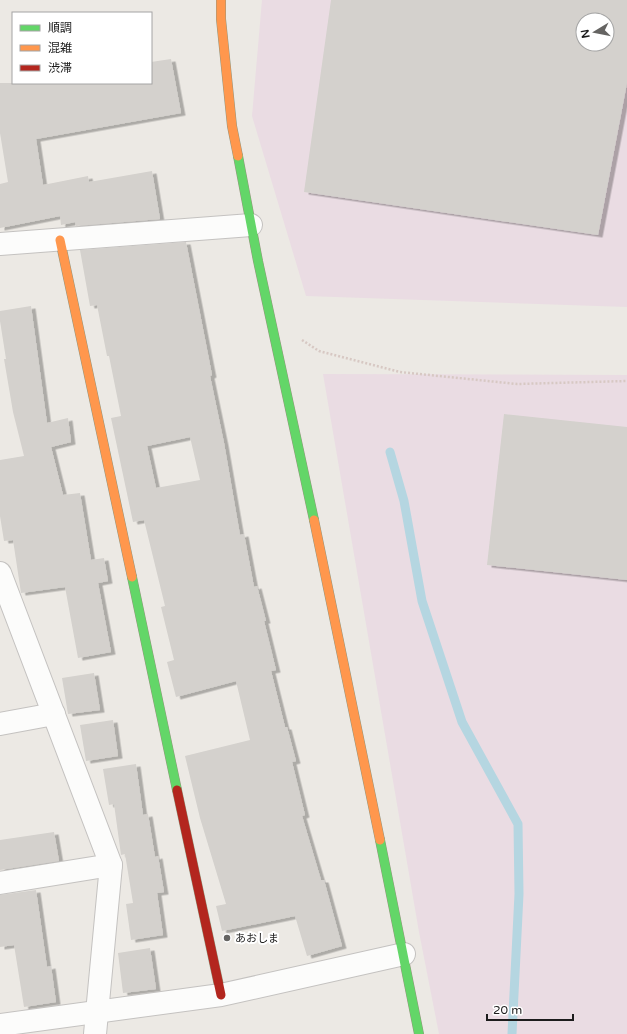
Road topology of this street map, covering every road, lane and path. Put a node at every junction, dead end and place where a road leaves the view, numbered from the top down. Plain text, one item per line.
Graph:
1 (221, 0) edge
2 (251, 225) junction
3 (60, 240) junction
4 (0, 244) edge
5 (272, 321) junction
6 (627, 381) edge
7 (0, 573) edge
8 (54, 714) junction
9 (0, 724) edge
10 (110, 865) junction
11 (0, 883) edge
12 (404, 954) junction
13 (221, 995) junction
14 (97, 1012) junction
15 (0, 1025) edge
16 (95, 1034) edge
17 (419, 1034) edge

1 - 2 street
2 - 3 street
2 - 5 street
3 - 4 street
3 - 13 street
5 - 6 path
5 - 12 street
7 - 8 street
8 - 9 street
8 - 10 street
10 - 11 street
10 - 14 street
12 - 13 street
12 - 17 street
13 - 14 street
14 - 15 street
14 - 16 street

